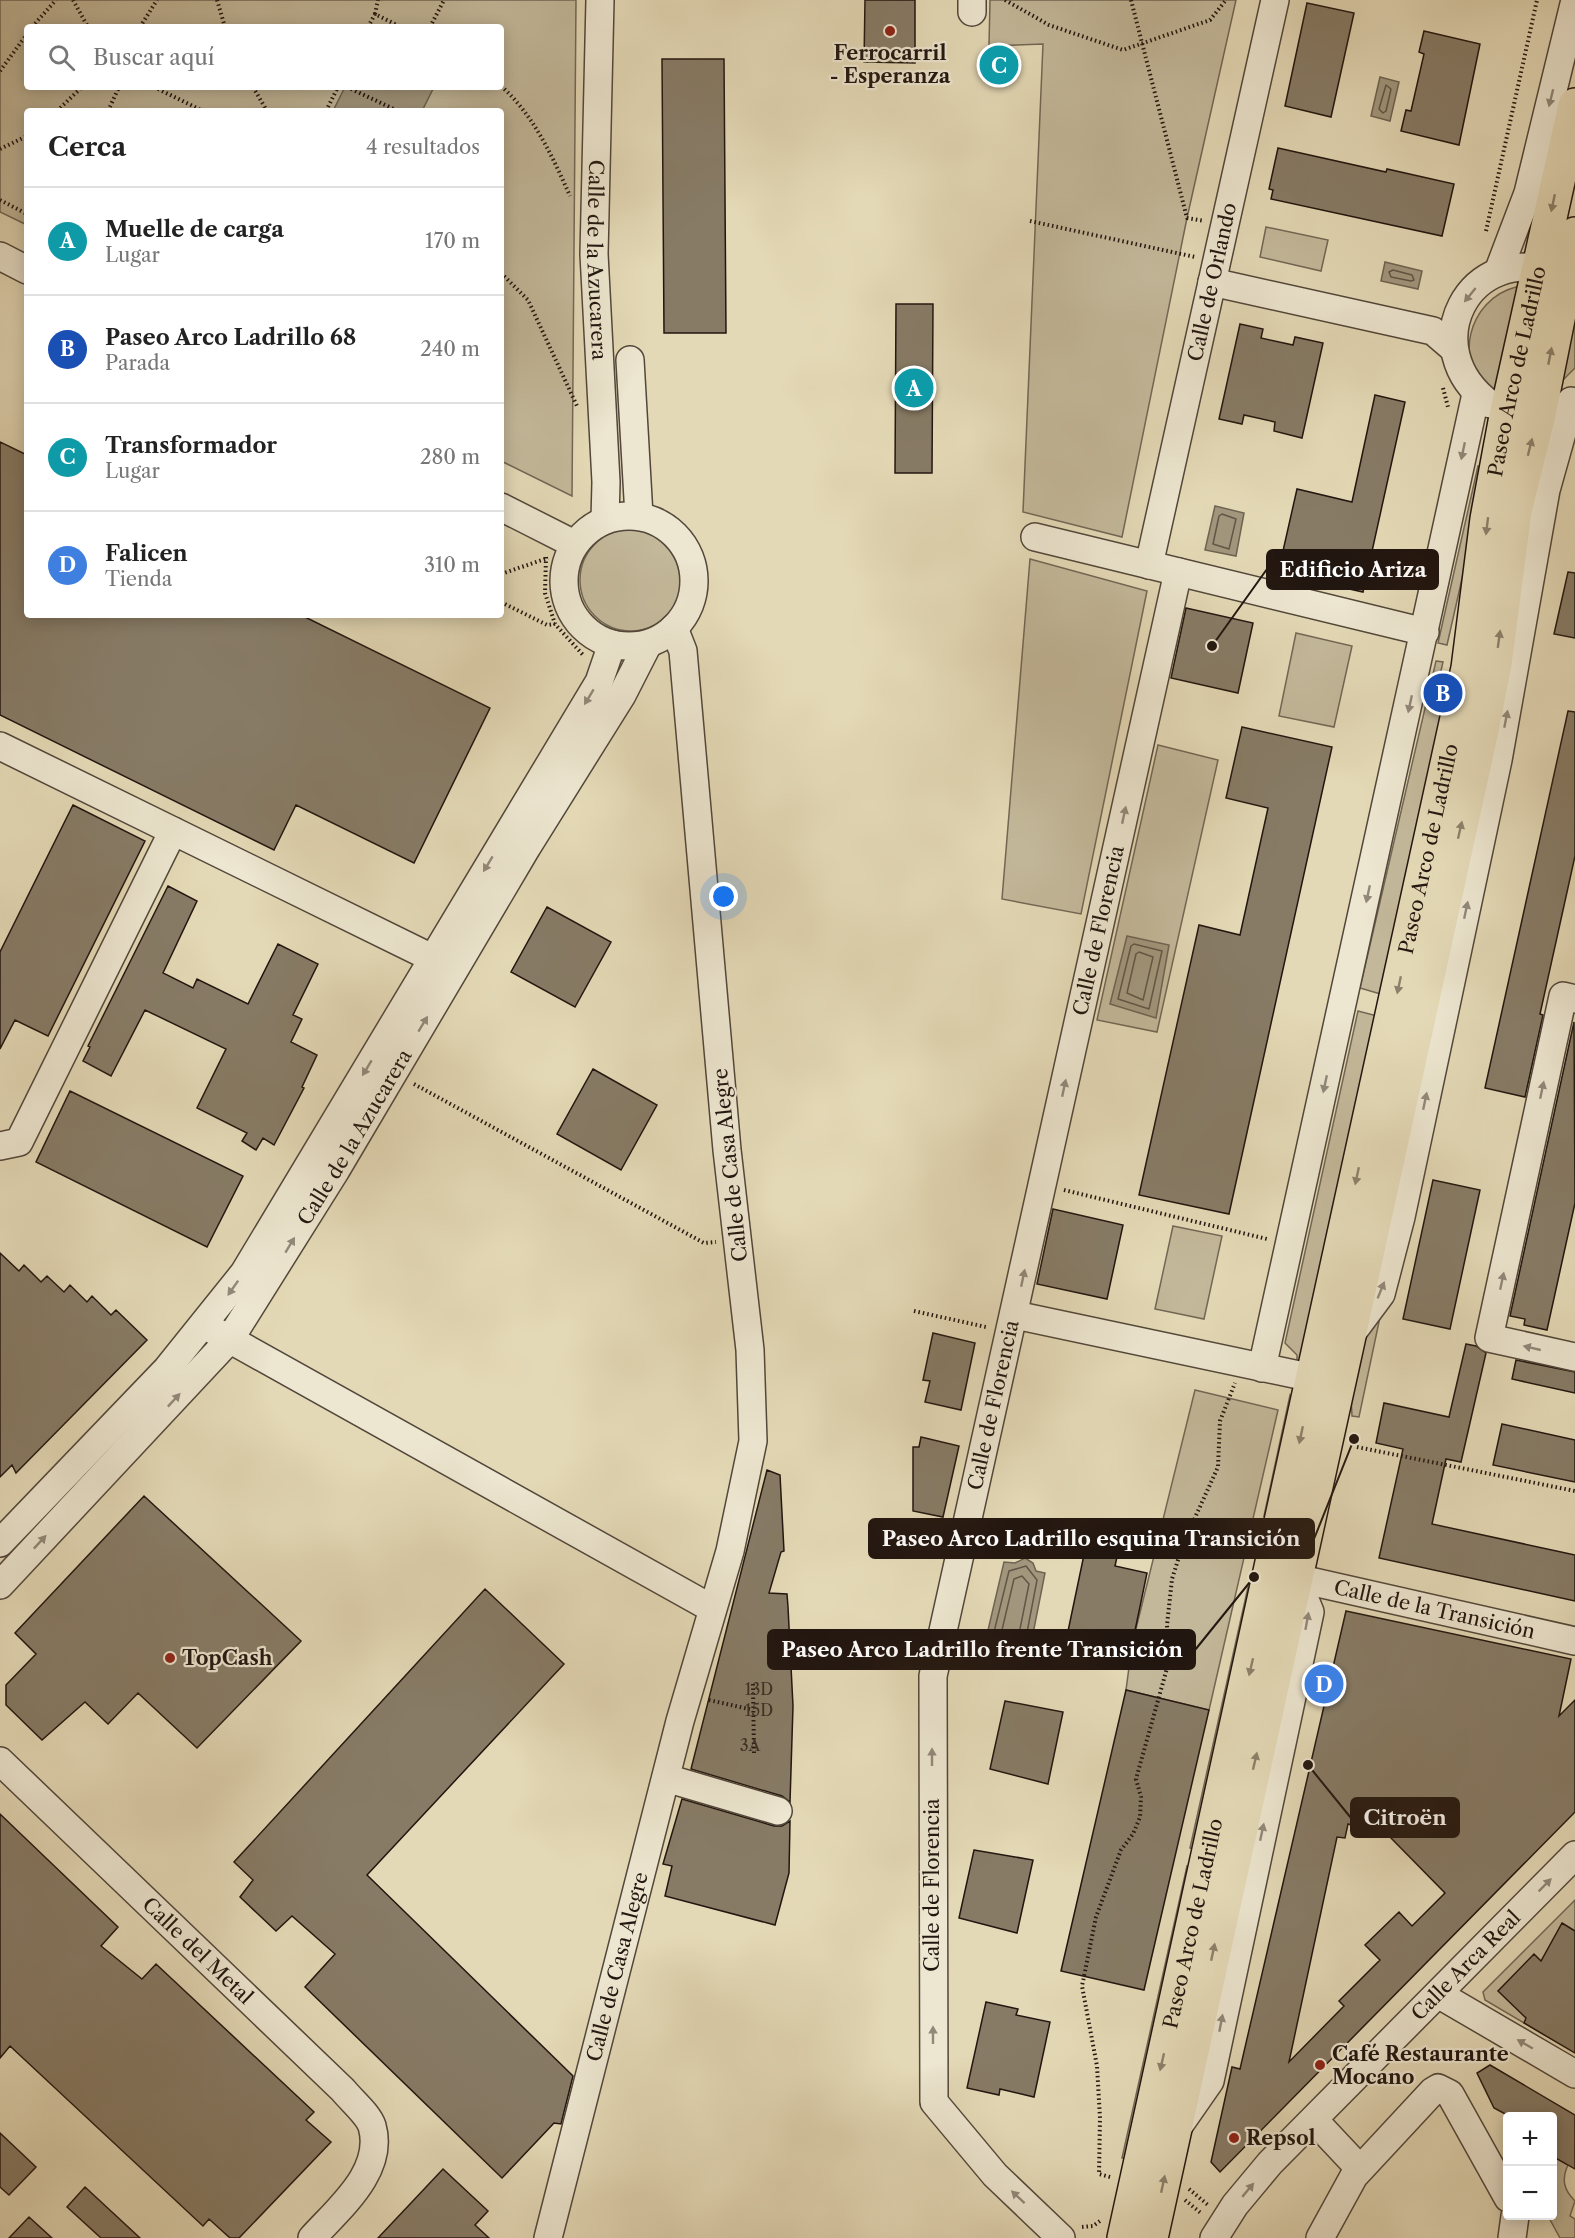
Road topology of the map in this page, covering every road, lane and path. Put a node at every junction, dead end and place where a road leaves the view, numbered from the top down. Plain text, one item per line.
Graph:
1 (73, 0) edge
2 (157, 0) edge
3 (217, 0) edge
4 (378, 0) edge
5 (444, 0) edge
6 (600, 0) edge
7 (1005, 0) edge
8 (1131, 0) edge
9 (1226, 0) edge
10 (1275, 0) edge
11 (1575, 0) edge
12 (54, 2) edge
13 (375, 14) junction
14 (35, 24) edge
15 (86, 24) edge
16 (142, 24) edge
17 (224, 24) edge
18 (370, 24) edge
19 (395, 24) edge
20 (432, 24) edge
21 (24, 38) edge
22 (1143, 44) junction
23 (0, 71) edge
24 (79, 90) edge
25 (118, 90) edge
26 (160, 90) edge
27 (255, 90) edge
28 (336, 90) edge
29 (353, 90) edge
30 (504, 90) edge
31 (1575, 105) edge
32 (60, 108) edge
33 (109, 108) edge
34 (197, 108) edge
35 (265, 108) edge
36 (328, 108) edge
37 (392, 108) edge
38 (24, 137) edge
39 (0, 149) edge
40 (0, 200) edge
41 (573, 202) dead end
42 (24, 212) edge
43 (1030, 221) dead end
44 (1225, 225) junction
45 (1575, 234) edge
46 (0, 256) edge
47 (24, 268) edge
48 (1214, 272) junction
49 (1498, 272) junction
50 (1560, 275) edge
51 (504, 276) edge
52 (1448, 334) junction
53 (630, 360) dead end
54 (1476, 394) junction
55 (1573, 399) edge
56 (578, 408) dead end
57 (1507, 411) junction
58 (1539, 414) junction
59 (504, 509) edge
60 (639, 516) junction
61 (605, 520) junction
62 (1035, 537) dead end
63 (574, 544) junction
64 (541, 554) dead end
65 (548, 558) junction
66 (1149, 565) junction
67 (1178, 572) junction
68 (504, 573) edge
69 (504, 604) edge
70 (555, 624) junction
71 (674, 628) junction
72 (1425, 632) junction
73 (612, 644) junction
74 (648, 644) junction
75 (599, 682) junction
76 (0, 746) edge
77 (173, 831) junction
78 (432, 958) junction
79 (1575, 999) edge
80 (394, 1073) junction
81 (0, 1146) edge
82 (1043, 1185) junction
83 (737, 1240) junction
84 (1290, 1245) junction
85 (914, 1311) dead end
86 (1012, 1324) junction
87 (205, 1325) junction
88 (230, 1339) junction
89 (1346, 1347) junction
90 (1575, 1357) edge
91 (1252, 1365) junction
92 (1313, 1378) junction
93 (1358, 1447) dead end
94 (1575, 1491) edge
95 (0, 1543) edge
96 (1296, 1578) junction
97 (0, 1585) edge
98 (711, 1608) junction
99 (1263, 1610) junction
100 (1575, 1641) edge
101 (753, 1684) dead end
102 (688, 1695) junction
103 (753, 1710) junction
104 (754, 1754) dead end
105 (0, 1761) edge
106 (666, 1778) junction
107 (778, 1811) dead end
108 (1575, 1855) edge
109 (1438, 1994) junction
110 (1575, 2074) edge
111 (1314, 2120) junction
112 (1360, 2169) junction
113 (1165, 2175) junction
114 (1119, 2181) dead end
115 (1503, 2189) edge
116 (1514, 2220) edge
117 (1220, 2229) edge
118 (1057, 2233) edge
119 (1137, 2234) edge
120 (312, 2238) edge
121 (548, 2238) edge
122 (1320, 2238) edge
123 (1512, 2238) edge

1 - 15 path
2 - 16 path
3 - 17 path
4 - 13 path
5 - 20 path
6 - 61 street, Calle de la Azucarera
7 - 22 path
8 - 22 path
9 - 22 path
10 - 44 street, Calle de Orlando
11 -> 49 street, Paseo Arco de Ladrillo
12 - 14 path
13 - 18 path
13 - 19 path
21 - 23 path
22 - 44 path
24 - 32 path
25 - 33 path
26 - 34 path
27 - 35 path
28 - 36 path
29 - 37 path
30 - 41 path
31 -> 50 main road, Paseo Arco de Ladrillo
38 - 39 path
40 - 42 path
43 - 48 path
44 - 48 street, Calle de Orlando
45 - 50 main road, Paseo Arco de Ladrillo
46 - 47 street
48 - 52 street
48 - 66 street, Calle de Orlando
49 - 50 street
49 -> 52 street
50 - 57 main road, Paseo Arco de Ladrillo
58 -> 50 main road, Paseo Arco de Ladrillo
51 - 56 path
52 - 54 street
53 - 60 street
54 - 57 street
54 -> 72 street, Paseo Arco de Ladrillo
55 - 58 street
89 -> 55 street, Paseo Arco de Ladrillo
57 - 58 street
57 -> 92 main road, Paseo Arco de Ladrillo
89 -> 58 main road, Paseo Arco de Ladrillo
59 - 63 street
60 - 61 street
60 - 71 street
61 - 63 street
62 - 66 street
63 - 73 street
64 - 65 path
65 - 68 path
65 - 70 path
66 - 67 street
67 - 72 street
82 -> 67 street, Calle de Florencia
69 - 70 path
70 - 75 path
71 - 74 street
71 - 83 street, Calle de Casa Alegre
72 -> 84 street, Paseo Arco de Ladrillo
73 - 74 street
73 - 75 street, Calle de la Azucarera
80 -> 74 street, Calle de la Azucarera
75 -> 78 street, Calle de la Azucarera
76 - 77 street
77 - 78 street
77 - 81 street
78 -> 87 street, Calle de la Azucarera
90 -> 79 street
80 - 83 path
88 -> 80 street, Calle de la Azucarera
82 - 84 path
86 -> 82 street, Calle de Florencia
83 - 98 street, Calle de Casa Alegre
84 - 91 street, Paseo Arco de Ladrillo
85 - 86 path
86 - 91 street
118 -> 86 street, Calle de Florencia
87 - 88 street
87 - 95 street, Calle de la Azucarera
97 -> 88 street, Calle de la Azucarera
88 - 98 street
89 - 92 street, Paseo Arco de Ladrillo
89 - 96 main road, Paseo Arco de Ladrillo
91 - 92 street
91 - 114 path
92 -> 99 main road, Paseo Arco de Ladrillo
93 - 94 path
96 - 99 street
96 - 100 street, Calle de la Transición
113 -> 96 main road, Paseo Arco de Ladrillo
98 - 102 street, Calle de Casa Alegre
99 -> 119 main road, Paseo Arco de Ladrillo
101 - 103 path
102 - 103 path
102 - 106 street, Calle de Casa Alegre
103 - 104 path
105 - 120 street, Calle del Metal
106 - 107 street
106 - 121 street, Calle de Casa Alegre
109 -> 108 street, Calle Arca Real
110 -> 109 street
109 - 111 street, Calle Arca Real
111 - 112 street
117 -> 111 street, Calle Arca Real
112 - 115 street
112 - 122 street
113 - 117 path
119 -> 113 main road, Paseo Arco de Ladrillo
116 - 123 street
118 - 119 path

